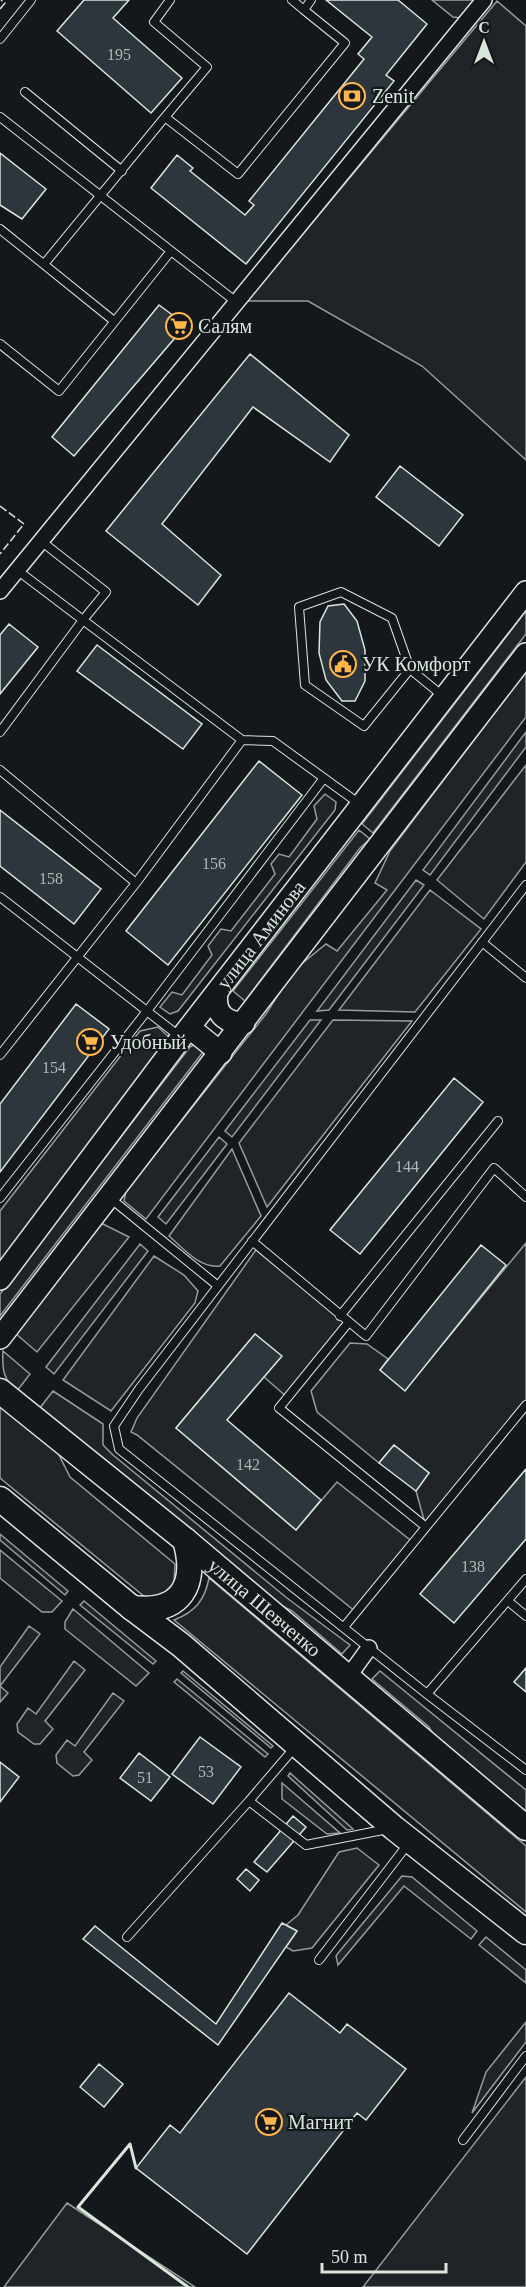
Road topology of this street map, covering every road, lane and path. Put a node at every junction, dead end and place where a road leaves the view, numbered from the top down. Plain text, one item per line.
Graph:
1 (170, 0) edge
2 (292, 0) edge
3 (311, 0) edge
4 (484, 0) edge
5 (27, 1) edge
6 (304, 10) junction
7 (0, 39) edge
8 (26, 92) dead end
9 (0, 117) edge
10 (165, 117) junction
11 (122, 171) junction
12 (101, 197) junction
13 (0, 230) edge
14 (171, 251) junction
15 (45, 263) junction
16 (235, 301) junction
17 (114, 321) junction
18 (0, 344) edge
19 (41, 541) junction
20 (17, 570) junction
21 (0, 591) edge
22 (526, 592) edge
23 (83, 620) junction
24 (526, 654) edge
25 (410, 669) junction
26 (445, 698) junction
27 (0, 732) edge
28 (242, 740) junction
29 (0, 770) edge
30 (324, 778) junction
31 (361, 806) junction
32 (136, 883) junction
33 (526, 885) edge
34 (0, 897) edge
35 (482, 942) junction
36 (77, 957) junction
37 (526, 978) edge
38 (217, 993) junction
39 (147, 1011) junction
40 (244, 1023) junction
41 (186, 1033) junction
42 (221, 1053) junction
43 (0, 1055) edge
44 (498, 1121) dead end
45 (526, 1197) edge
46 (0, 1198) edge
47 (110, 1198) junction
48 (252, 1241) junction
49 (0, 1280) edge
50 (218, 1286) junction
51 (340, 1316) junction
52 (348, 1323) junction
53 (0, 1338) edge
54 (0, 1390) edge
55 (526, 1405) edge
56 (0, 1499) edge
57 (426, 1527) junction
58 (185, 1540) junction
59 (526, 1579) edge
60 (508, 1601) junction
61 (132, 1608) junction
62 (526, 1616) edge
63 (344, 1627) junction
64 (369, 1648) junction
65 (348, 1677) junction
66 (427, 1694) junction
67 (298, 1743) junction
68 (526, 1770) edge
69 (249, 1801) junction
70 (526, 1828) edge
71 (402, 1834) junction
72 (526, 1932) edge
73 (127, 1938) dead end
74 (319, 1960) dead end
75 (526, 2056) edge
76 (463, 2140) dead end

1 - 10 lane
2 - 6 lane
3 - 6 lane
4 - 16 street
5 - 7 lane
6 - 10 lane
8 - 11 lane
9 - 12 lane
10 - 11 lane
11 - 12 lane
12 - 14 lane
12 - 15 lane
13 - 15 lane
14 - 16 lane
14 - 17 lane
15 - 17 lane
16 - 19 street
17 - 18 lane
19 - 20 street
19 - 23 lane
20 - 21 street
20 - 23 lane
22 - 26 street, улица Аминова
23 - 27 lane
23 - 28 lane
24 - 40 street, улица Аминова
25 - 25 lane
25 - 26 lane
26 - 31 street, улица Аминова
28 - 30 lane
28 - 32 lane
29 - 32 lane
30 - 31 lane
30 - 39 lane
31 - 38 street, улица Аминова
32 - 36 lane
33 - 35 lane
34 - 36 lane
35 - 37 lane
35 - 48 lane
36 - 39 lane
36 - 43 lane
38 - 40 street
38 - 41 street, улица Аминова
39 - 41 lane
39 - 46 lane
40 - 42 street, улица Аминова
41 - 42 street
41 - 49 street, улица Аминова
42 - 47 street, улица Аминова
44 - 51 lane
45 - 52 lane
47 - 50 lane
47 - 53 street, улица Аминова
48 - 50 lane
48 - 51 lane
50 - 63 lane
51 - 52 lane
52 - 57 lane
54 - 58 main road, улица Шевченко
55 - 57 lane
56 - 61 main road
57 - 63 lane
58 - 61 main road
58 - 65 main road, улица Шевченко
59 - 60 lane
60 - 62 lane
60 - 66 lane
61 - 67 main road
63 - 64 lane
64 - 65 street
64 - 66 lane
65 - 70 main road, улица Шевченко
66 - 68 lane
67 - 69 lane
67 - 71 main road
69 - 71 lane
69 - 73 lane
71 - 72 main road
71 - 74 lane
75 - 76 lane

